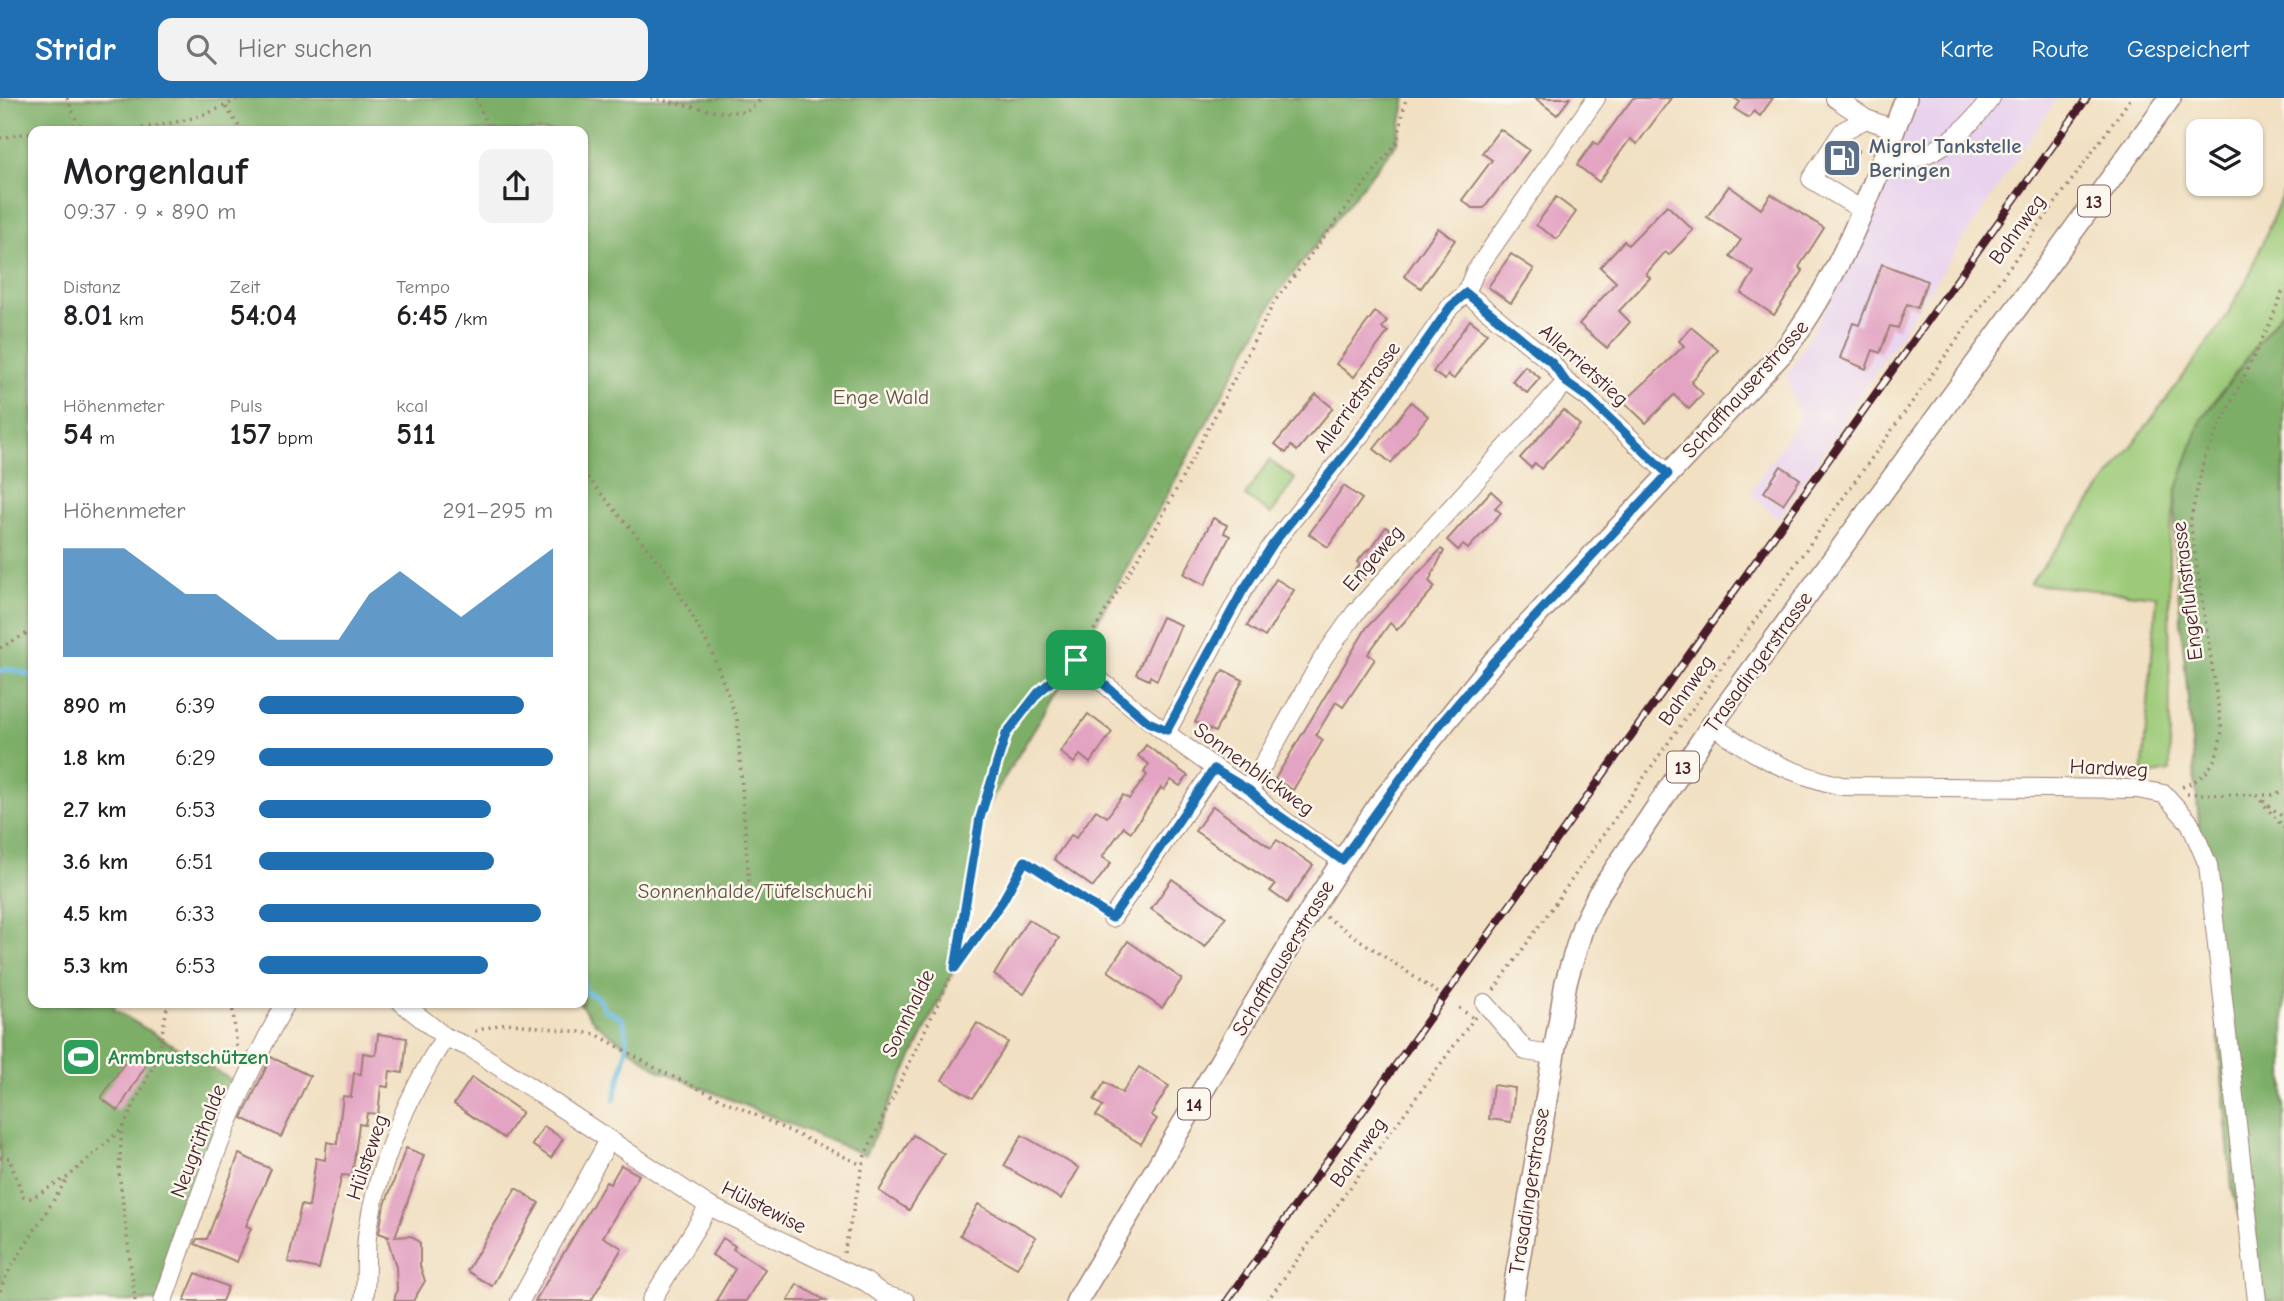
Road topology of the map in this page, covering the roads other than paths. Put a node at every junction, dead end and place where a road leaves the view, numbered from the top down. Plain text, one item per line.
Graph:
1 (1596, 98) edge
2 (1835, 98) edge
3 (1906, 98) edge
4 (1991, 98) edge
5 (2170, 98) edge
6 (1866, 119) junction
7 (1894, 130) junction
8 (1884, 157) junction
9 (1862, 210) junction
10 (1466, 293) junction
11 (1566, 382) junction
12 (1668, 474) junction
13 (1076, 660) road end
14 (1712, 725) junction
15 (1167, 730) junction
16 (1214, 769) junction
17 (1249, 790) junction
18 (1342, 860) junction
19 (1112, 918) road end
20 (1485, 1003) road end
21 (283, 1008) edge
22 (408, 1008) edge
23 (445, 1037) junction
24 (1551, 1055) junction
25 (609, 1140) junction
26 (709, 1206) junction
27 (882, 1298) edge
28 (163, 1301) edge
29 (364, 1301) edge
30 (520, 1301) edge
31 (651, 1301) edge
32 (905, 1301) edge
33 (1077, 1301) edge
34 (1512, 1301) edge
35 (2257, 1301) edge

1 - 10 street, Allerrietstrasse
2 - 6 street
3 - 7 main road, Schaffhauserstrasse / 14
4 - 8 street
5 - 14 main road, Trasadingerstrasse / 13
6 - 7 street
6 - 9 street
7 - 8 main road, Schaffhauserstrasse / 14
8 - 9 main road, Schaffhauserstrasse / 14
9 - 12 main road, Schaffhauserstrasse / 14
10 - 11 street, Allerrietstieg
10 - 15 street, Allerrietstrasse
11 - 12 street, Allerrietstieg
11 - 17 street, Engeweg
12 - 18 main road, Schaffhauserstrasse / 14
13 - 15 street, Sonnenblickweg
14 - 24 main road, Trasadingerstrasse / 13
14 - 35 street, Hardweg
15 - 16 street, Sonnenblickweg
16 - 17 street, Sonnenblickweg
16 - 19 street
17 - 18 street, Sonnenblickweg
18 - 33 main road, Schaffhauserstrasse / 14
20 - 24 street
21 - 28 street, Neugrüthalde
22 - 23 street, Hülstewise
23 - 25 street, Hülstewise
23 - 29 street, Hülsteweg
24 - 34 main road, Trasadingerstrasse / 13
25 - 26 street, Hülstewise
25 - 30 street
26 - 27 street, Hülstewise
26 - 31 street
27 - 32 street, Hülstewise

